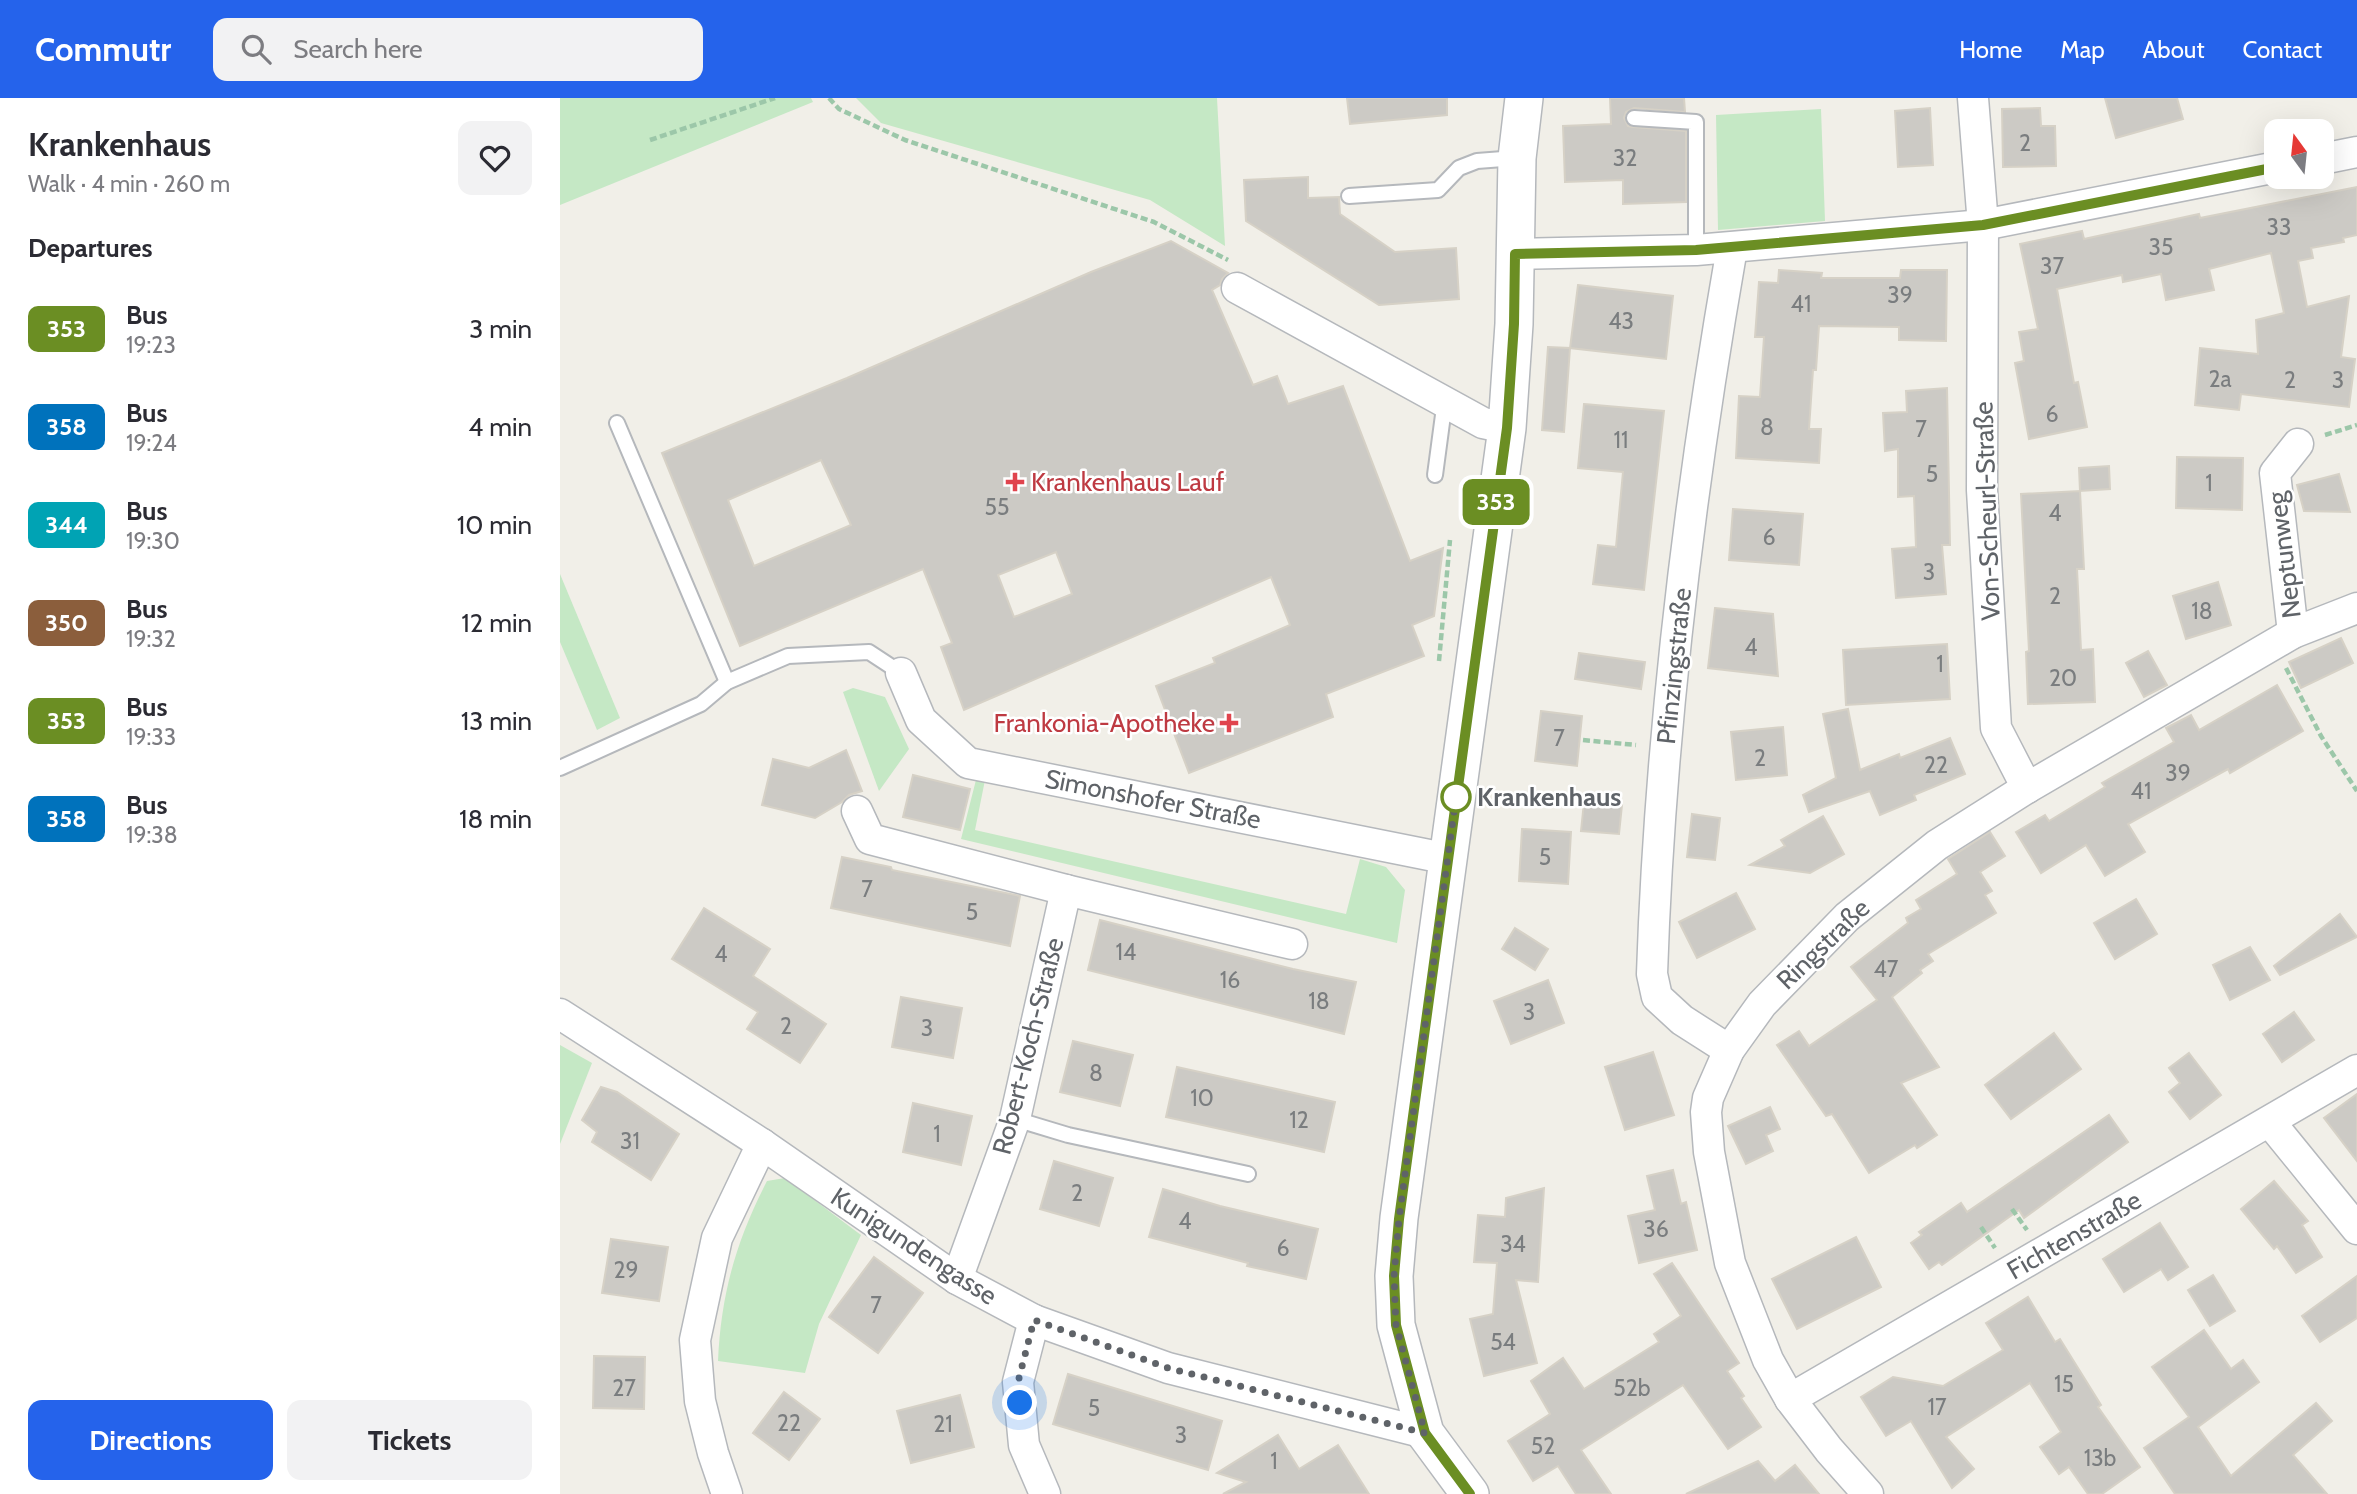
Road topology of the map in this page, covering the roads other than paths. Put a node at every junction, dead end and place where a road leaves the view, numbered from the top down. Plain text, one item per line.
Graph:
1 (1524, 98) edge
2 (1973, 98) edge
3 (1634, 118) dead end
4 (2357, 152) edge
5 (2334, 157) edge
6 (1517, 158) junction
7 (2264, 170) edge
8 (1349, 196) dead end
9 (1983, 225) junction
10 (1732, 248) junction
11 (1696, 250) junction
12 (1515, 254) junction
13 (1237, 288) road end
14 (1445, 400) junction
15 (617, 423) dead end
16 (1507, 428) junction
17 (2298, 444) dead end
18 (1434, 475) dead end
19 (2357, 608) edge
20 (2284, 638) junction
21 (901, 673) joint
22 (727, 682) junction
23 (560, 768) edge
24 (2027, 788) junction
25 (857, 811) dead end
26 (1449, 859) junction
27 (1066, 890) junction
28 (1292, 944) dead end
29 (560, 1014) edge
30 (1729, 1050) junction
31 (2357, 1070) edge
32 (1015, 1119) junction
33 (2270, 1122) junction
34 (762, 1144) junction
35 (1248, 1174) dead end
36 (2357, 1228) edge
37 (957, 1279) junction
38 (1034, 1320) junction
39 (1790, 1399) junction
40 (1425, 1433) junction
41 (727, 1494) edge
42 (1045, 1494) edge
43 (1469, 1494) edge
44 (1868, 1494) edge

1 - 6 street
2 - 9 street, Von-Scheurl-Straße
3 - 11 lane
4 - 5 street
6 - 8 lane
6 - 12 street
7 - 9 street
9 - 10 street
9 - 24 street, Von-Scheurl-Straße
10 - 11 street
10 - 30 street, Pfinzingstraße
11 - 12 street
12 - 16 street
13 - 14 street
14 - 16 street
14 - 18 lane
15 - 22 lane
16 - 26 street
17 - 20 street, Neptunweg
19 - 20 street, Ringstraße
20 - 24 street, Ringstraße
21 - 22 lane
21 - 26 street, Simonshofer Straße
22 - 23 lane
24 - 30 street, Ringstraße
25 - 27 street
26 - 40 street
27 - 28 street
27 - 32 street, Robert-Koch-Straße
29 - 34 street, Kunigundengasse
30 - 39 street, Ringstraße
31 - 33 street, Fichtenstraße
32 - 35 lane
32 - 37 street, Robert-Koch-Straße
33 - 36 street
33 - 39 street, Fichtenstraße
34 - 37 street, Kunigundengasse
34 - 41 street
37 - 38 street, Kunigundengasse
38 - 40 street, Kunigundengasse
38 - 42 street
39 - 44 street, Ringstraße
40 - 43 street

